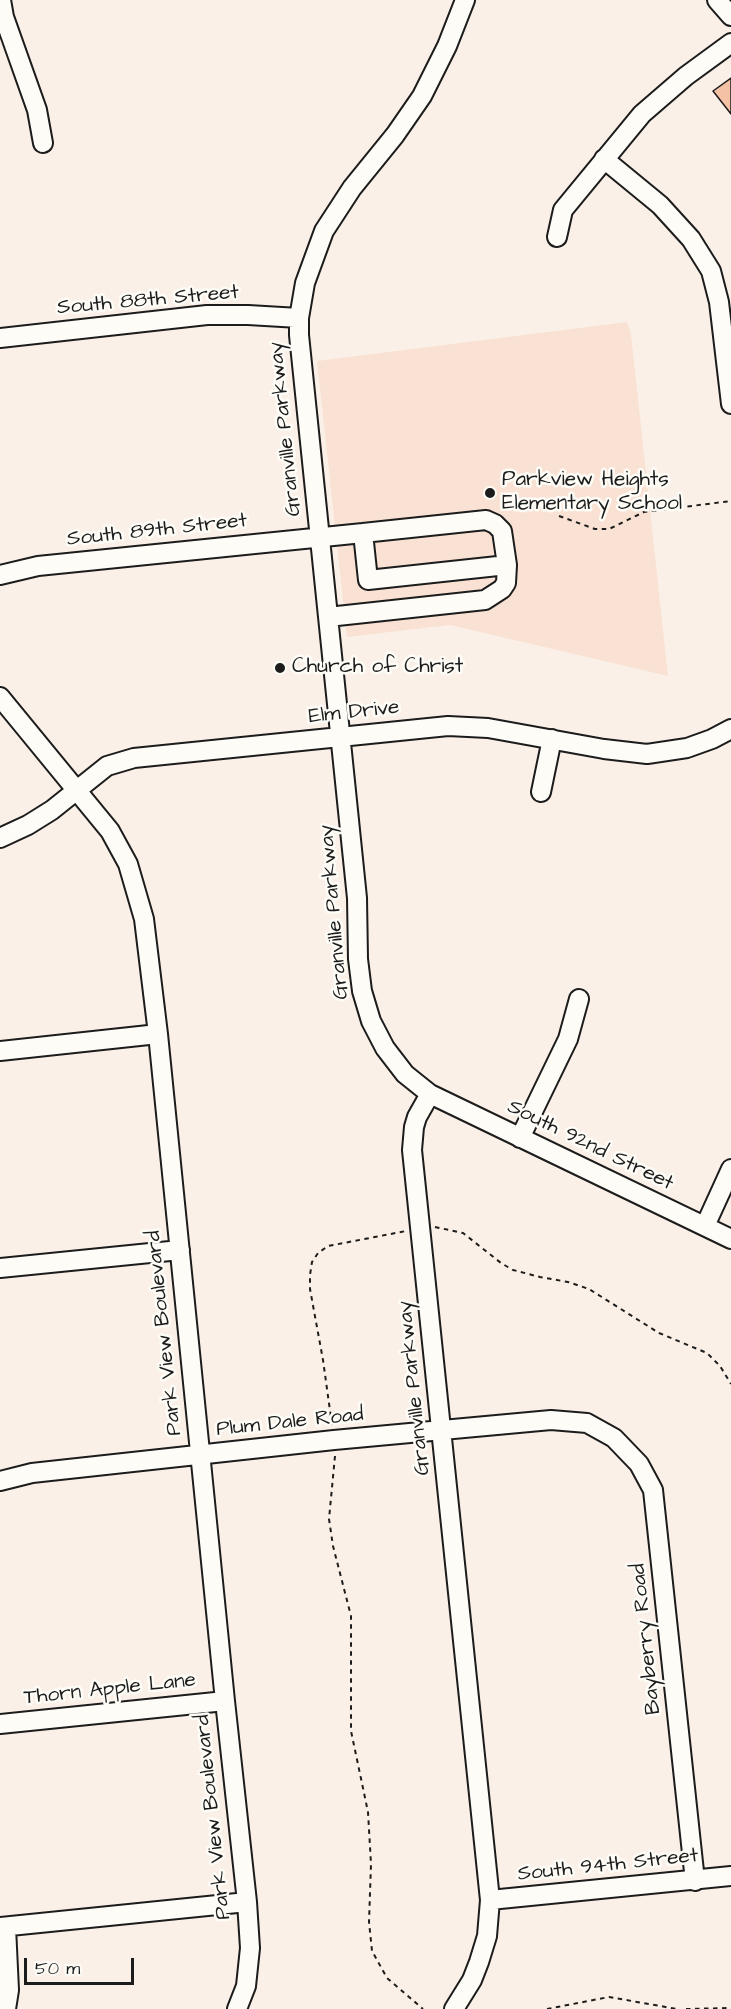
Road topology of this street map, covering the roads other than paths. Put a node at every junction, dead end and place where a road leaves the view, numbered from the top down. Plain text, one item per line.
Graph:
1 (1, 0) edge
2 (465, 0) edge
3 (717, 0) edge
4 (731, 16) edge
5 (731, 43) edge
6 (43, 143) dead end
7 (604, 159) junction
8 (557, 237) dead end
9 (299, 318) junction
10 (0, 338) edge
11 (731, 404) edge
12 (363, 533) junction
13 (320, 538) junction
14 (507, 565) junction
15 (0, 575) edge
16 (328, 617) junction
17 (0, 697) edge
18 (731, 729) edge
19 (340, 737) junction
20 (552, 739) junction
21 (77, 789) junction
22 (541, 792) dead end
23 (0, 838) edge
24 (579, 999) dead end
25 (158, 1034) junction
26 (0, 1051) edge
27 (430, 1094) junction
28 (520, 1138) junction
29 (731, 1169) edge
30 (705, 1226) junction
31 (731, 1239) edge
32 (180, 1250) junction
33 (0, 1269) edge
34 (587, 1423) joint
35 (442, 1430) junction
36 (200, 1455) junction
37 (0, 1481) edge
38 (225, 1701) junction
39 (0, 1724) edge
40 (731, 1876) edge
41 (695, 1881) junction
42 (490, 1900) junction
43 (247, 1902) junction
44 (3, 1927) edge
45 (6, 2009) edge
46 (237, 2009) edge
47 (454, 2009) edge

1 - 6 street
2 - 9 street, Granville Parkway
3 - 4 street
5 - 7 street
7 - 8 street
7 - 11 street
9 - 10 street, South 88th Street
9 - 13 street, Granville Parkway
12 - 13 street, South 89th Street
12 - 14 street, South 89th Street
12 - 14 street
13 - 15 street, South 89th Street
13 - 16 street, Granville Parkway
14 - 16 street
16 - 19 street, Granville Parkway
17 - 21 street, Park View Boulevard
18 - 20 street, Elm Drive
19 - 20 street, Elm Drive
19 - 21 street, Elm Drive
19 - 27 street, Granville Parkway
20 - 22 street
21 - 23 street, Elm Drive
21 - 25 street, Park View Boulevard
24 - 28 street
25 - 26 street
25 - 32 street, Park View Boulevard
27 - 28 street, South 92nd Street
27 - 35 street, Granville Parkway
28 - 30 street, South 92nd Street
29 - 30 street
30 - 31 street, South 92nd Street
32 - 33 street
32 - 36 street, Park View Boulevard
34 - 35 street, Plum Dale Road
34 - 41 street, Bayberry Road
35 - 36 street, Plum Dale Road
35 - 42 street, Granville Parkway
36 - 37 street, Plum Dale Road
36 - 38 street, Park View Boulevard
38 - 39 street, Thorn Apple Lane
38 - 43 street, Park View Boulevard
40 - 41 street, South 94th Street
41 - 42 street, South 94th Street
42 - 47 street, Granville Parkway
43 - 44 street
43 - 46 street, Park View Boulevard
44 - 45 street

